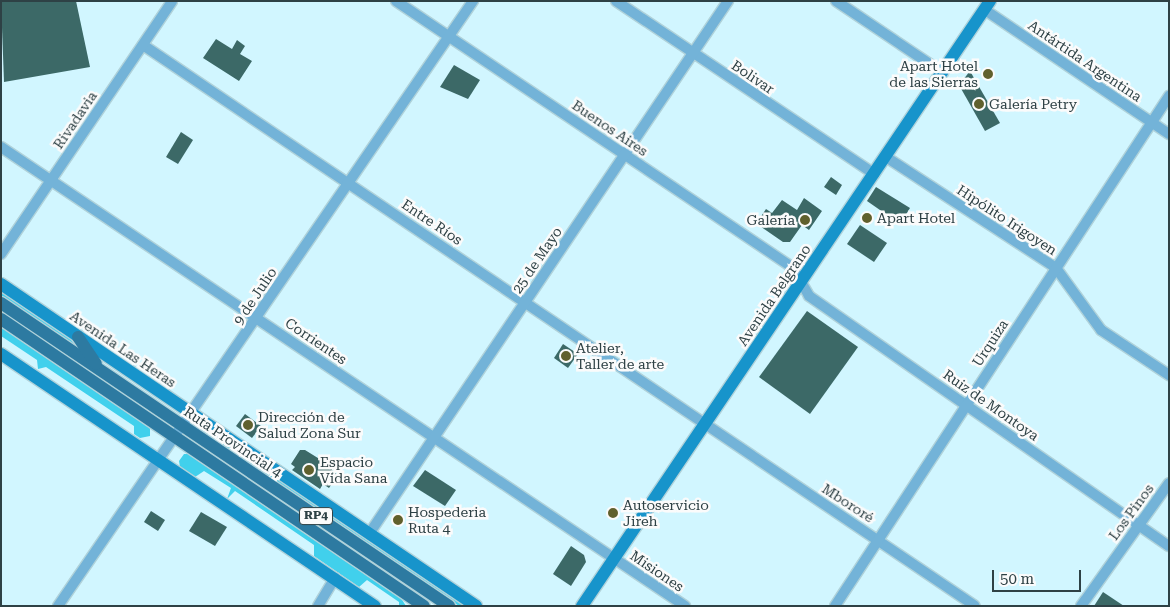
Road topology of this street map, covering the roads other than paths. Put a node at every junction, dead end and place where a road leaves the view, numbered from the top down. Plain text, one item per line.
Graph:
1 (172, 1) edge
2 (396, 1) edge
3 (473, 1) edge
4 (616, 1) edge
5 (728, 1) edge
6 (836, 1) edge
7 (988, 6) edge
8 (450, 38) junction
9 (143, 45) junction
10 (695, 54) junction
11 (943, 73) junction
12 (1169, 96) edge
13 (1151, 123) junction
14 (1169, 134) edge
15 (1, 147) edge
16 (625, 155) junction
17 (886, 157) junction
18 (874, 174) junction
19 (51, 180) junction
20 (347, 182) junction
21 (1, 254) edge
22 (1056, 268) junction
23 (1, 284) edge
24 (800, 284) junction
25 (526, 301) junction
26 (1, 303) edge
27 (257, 317) junction
28 (1, 319) edge
29 (78, 337) junction
30 (1, 354) edge
31 (100, 370) junction
32 (1169, 375) edge
33 (966, 404) junction
34 (192, 414) junction
35 (704, 424) junction
36 (183, 426) junction
37 (176, 437) junction
38 (434, 437) junction
39 (160, 460) junction
40 (1169, 483) edge
41 (1138, 526) junction
42 (369, 534) junction
43 (878, 538) junction
44 (1169, 546) edge
45 (614, 559) junction
46 (335, 578) junction
47 (398, 588) junction
48 (58, 606) edge
49 (318, 606) edge
50 (375, 606) edge
51 (409, 606) edge
52 (424, 606) edge
53 (448, 606) edge
54 (476, 606) edge
55 (582, 606) edge
56 (685, 606) edge
57 (835, 606) edge
58 (975, 606) edge
59 (1080, 606) edge

1 - 9 street, Rivadavia
2 - 8 street, Buenos Aires
3 - 8 street, 9 de Julio
4 - 10 street, Bolivar
5 - 10 street, 25 de Mayo
6 - 11 street
7 - 11 main road, Avenida Belgrano
7 - 13 street, Antártida Argentina
8 - 16 street, Buenos Aires
8 - 20 street, 9 de Julio
9 - 19 street, Rivadavia
9 - 20 street, Entre Ríos
10 - 16 street, 25 de Mayo
10 - 18 street, Bolivar
11 - 17 main road, Avenida Belgrano
12 - 13 street, Urquiza
13 - 14 street, Antártida Argentina
13 - 22 street, Urquiza
15 - 19 street, Corrientes
16 - 24 street, Buenos Aires
16 - 25 street, 25 de Mayo
17 - 18 main road, Avenida Belgrano
17 - 22 street, Hipólito Irigoyen
18 - 24 main road, Avenida Belgrano
19 - 21 street, Rivadavia
19 - 27 street, Corrientes
20 - 25 street, Entre Ríos
20 - 27 street, 9 de Julio
22 - 32 street, Hipólito Irigoyen
22 - 33 street, Urquiza
23 - 29 main road, Avenida Las Heras
24 - 33 street, Ruiz de Montoya
24 - 35 main road, Avenida Belgrano
25 - 35 street, Entre Ríos
25 - 38 street, 25 de Mayo
26 - 31 main road, Ruta Provincial 4 / RP4
27 - 34 street, 9 de Julio
27 - 38 street, Corrientes
28 - 37 main road, Ruta Provincial 4 / RP4
29 - 31 main road
29 - 34 main road, Avenida Las Heras
30 - 39 main road
31 - 36 main road, Ruta Provincial 4 / RP4
33 - 41 street, Ruiz de Montoya
33 - 43 street, Urquiza
34 - 36 street, 9 de Julio
34 - 42 main road, Avenida Las Heras
35 - 43 street, Mbororé
35 - 45 main road, Avenida Belgrano
36 - 37 street, 9 de Julio
36 - 53 main road, Ruta Provincial 4 / RP4
37 - 39 street, 9 de Julio
37 - 47 main road, Ruta Provincial 4 / RP4
38 - 42 street, 25 de Mayo
38 - 45 street, Corrientes
39 - 46 main road
39 - 48 street, 9 de Julio
40 - 41 street, Los Pinos
41 - 44 street, Ruiz de Montoya
41 - 59 street, Los Pinos
42 - 54 main road, Avenida Las Heras
43 - 57 street, Urquiza
43 - 58 street, Mbororé
45 - 55 main road, Avenida Belgrano
45 - 56 street, Misiones
46 - 49 street
46 - 50 main road
47 - 51 main road
47 - 52 main road, Ruta Provincial 4 / RP4

